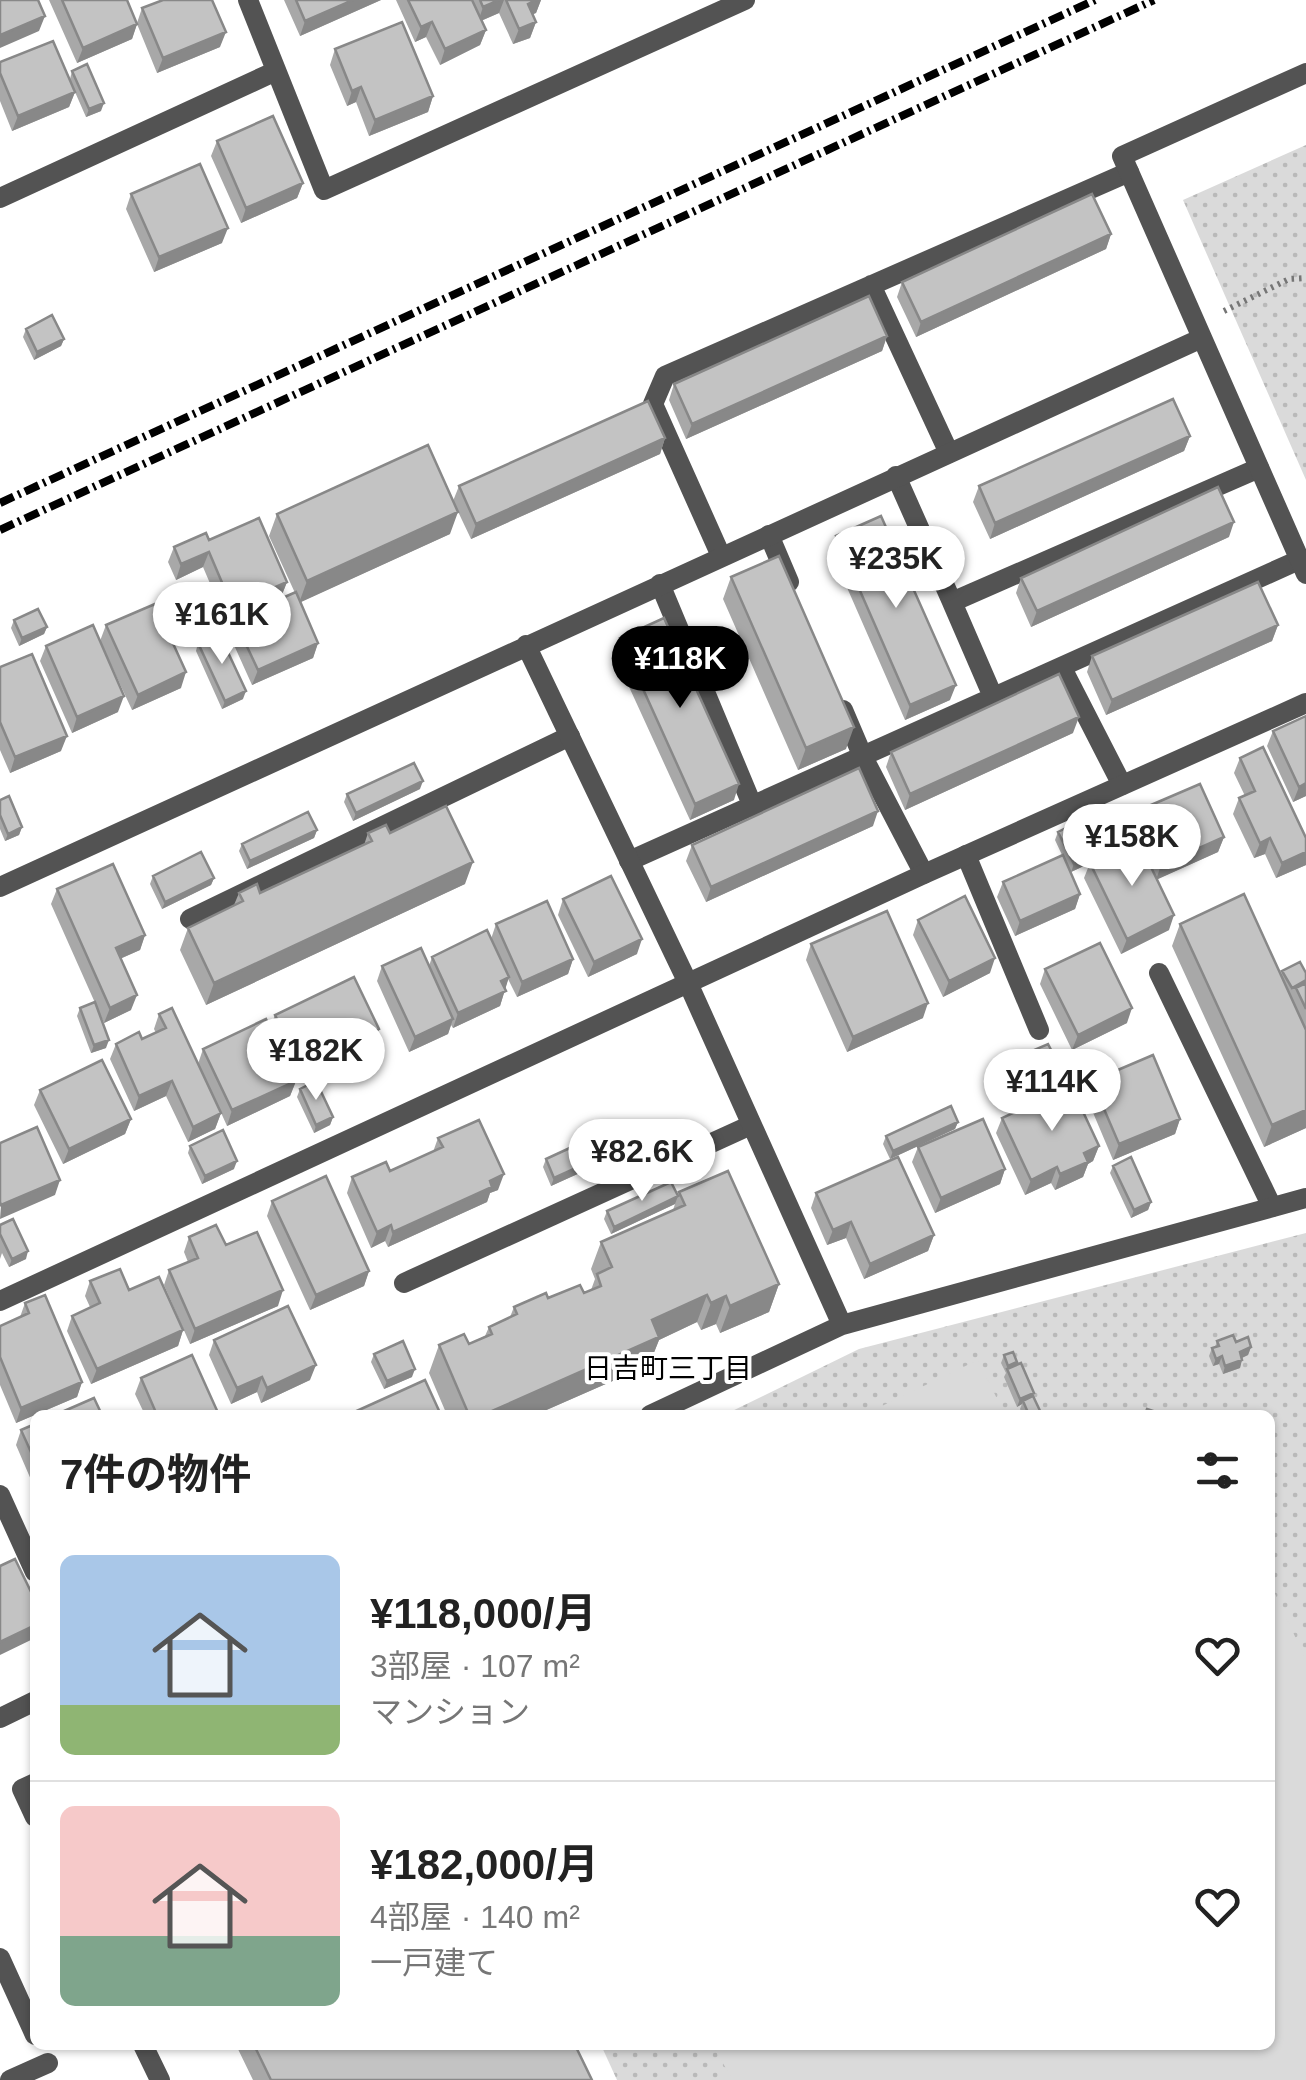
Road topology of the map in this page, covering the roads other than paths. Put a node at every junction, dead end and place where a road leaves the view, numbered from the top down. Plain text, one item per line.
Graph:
1 (248, 0) edge
2 (744, 0) edge
3 (276, 71) junction
4 (1306, 72) edge
5 (1129, 172) junction
6 (0, 198) edge
7 (871, 286) junction
8 (1202, 338) junction
9 (949, 453) junction
10 (1259, 468) junction
11 (896, 476) junction
12 (768, 535) junction
13 (721, 556) junction
14 (1302, 567) edge
15 (660, 584) junction
16 (952, 602) junction
17 (798, 603) edge
18 (526, 644) junction
19 (1062, 668) junction
20 (834, 689) edge
21 (994, 698) junction
22 (1306, 703) edge
23 (570, 736) junction
24 (863, 757) junction
25 (1122, 785) junction
26 (753, 808) junction
27 (966, 854) junction
28 (629, 862) junction
29 (924, 874) junction
30 (0, 887) edge
31 (190, 918) dead end
32 (1159, 974) dead end
33 (688, 984) junction
34 (1039, 1030) dead end
35 (751, 1125) junction
36 (1306, 1198) edge
37 (1272, 1208) junction
38 (404, 1283) dead end
39 (0, 1301) edge
40 (842, 1325) junction
41 (661, 1410) edge
42 (0, 1495) edge
43 (30, 1561) edge
44 (30, 1703) edge
45 (0, 1718) edge
46 (30, 1785) edge
47 (30, 1806) edge
48 (0, 1958) edge
49 (30, 2024) edge
50 (145, 2050) edge
51 (48, 2063) edge
52 (10, 2080) edge
53 (160, 2080) edge

1 - 3 street
2 - 3 street
3 - 6 street
4 - 5 street
5 - 7 street
5 - 8 street
7 - 9 street
7 - 13 street
8 - 9 street
8 - 10 street
9 - 11 street
10 - 14 street
10 - 16 street
11 - 12 street
11 - 16 street
12 - 13 street
12 - 17 street
13 - 15 street
14 - 19 street
15 - 18 street
15 - 26 street
16 - 21 street
18 - 23 street
18 - 30 street
19 - 21 street
19 - 25 street
20 - 24 street
21 - 24 street
22 - 25 street
23 - 28 street
23 - 31 street
24 - 26 street
24 - 29 street
25 - 27 street
26 - 28 street
27 - 29 street
27 - 34 street
28 - 33 street
29 - 33 street
32 - 37 street
33 - 35 street
33 - 39 street
35 - 38 street
35 - 40 street
36 - 37 street
37 - 40 street
40 - 41 street
42 - 43 street
44 - 45 street
46 - 47 street
48 - 49 street
50 - 53 street
51 - 52 street

